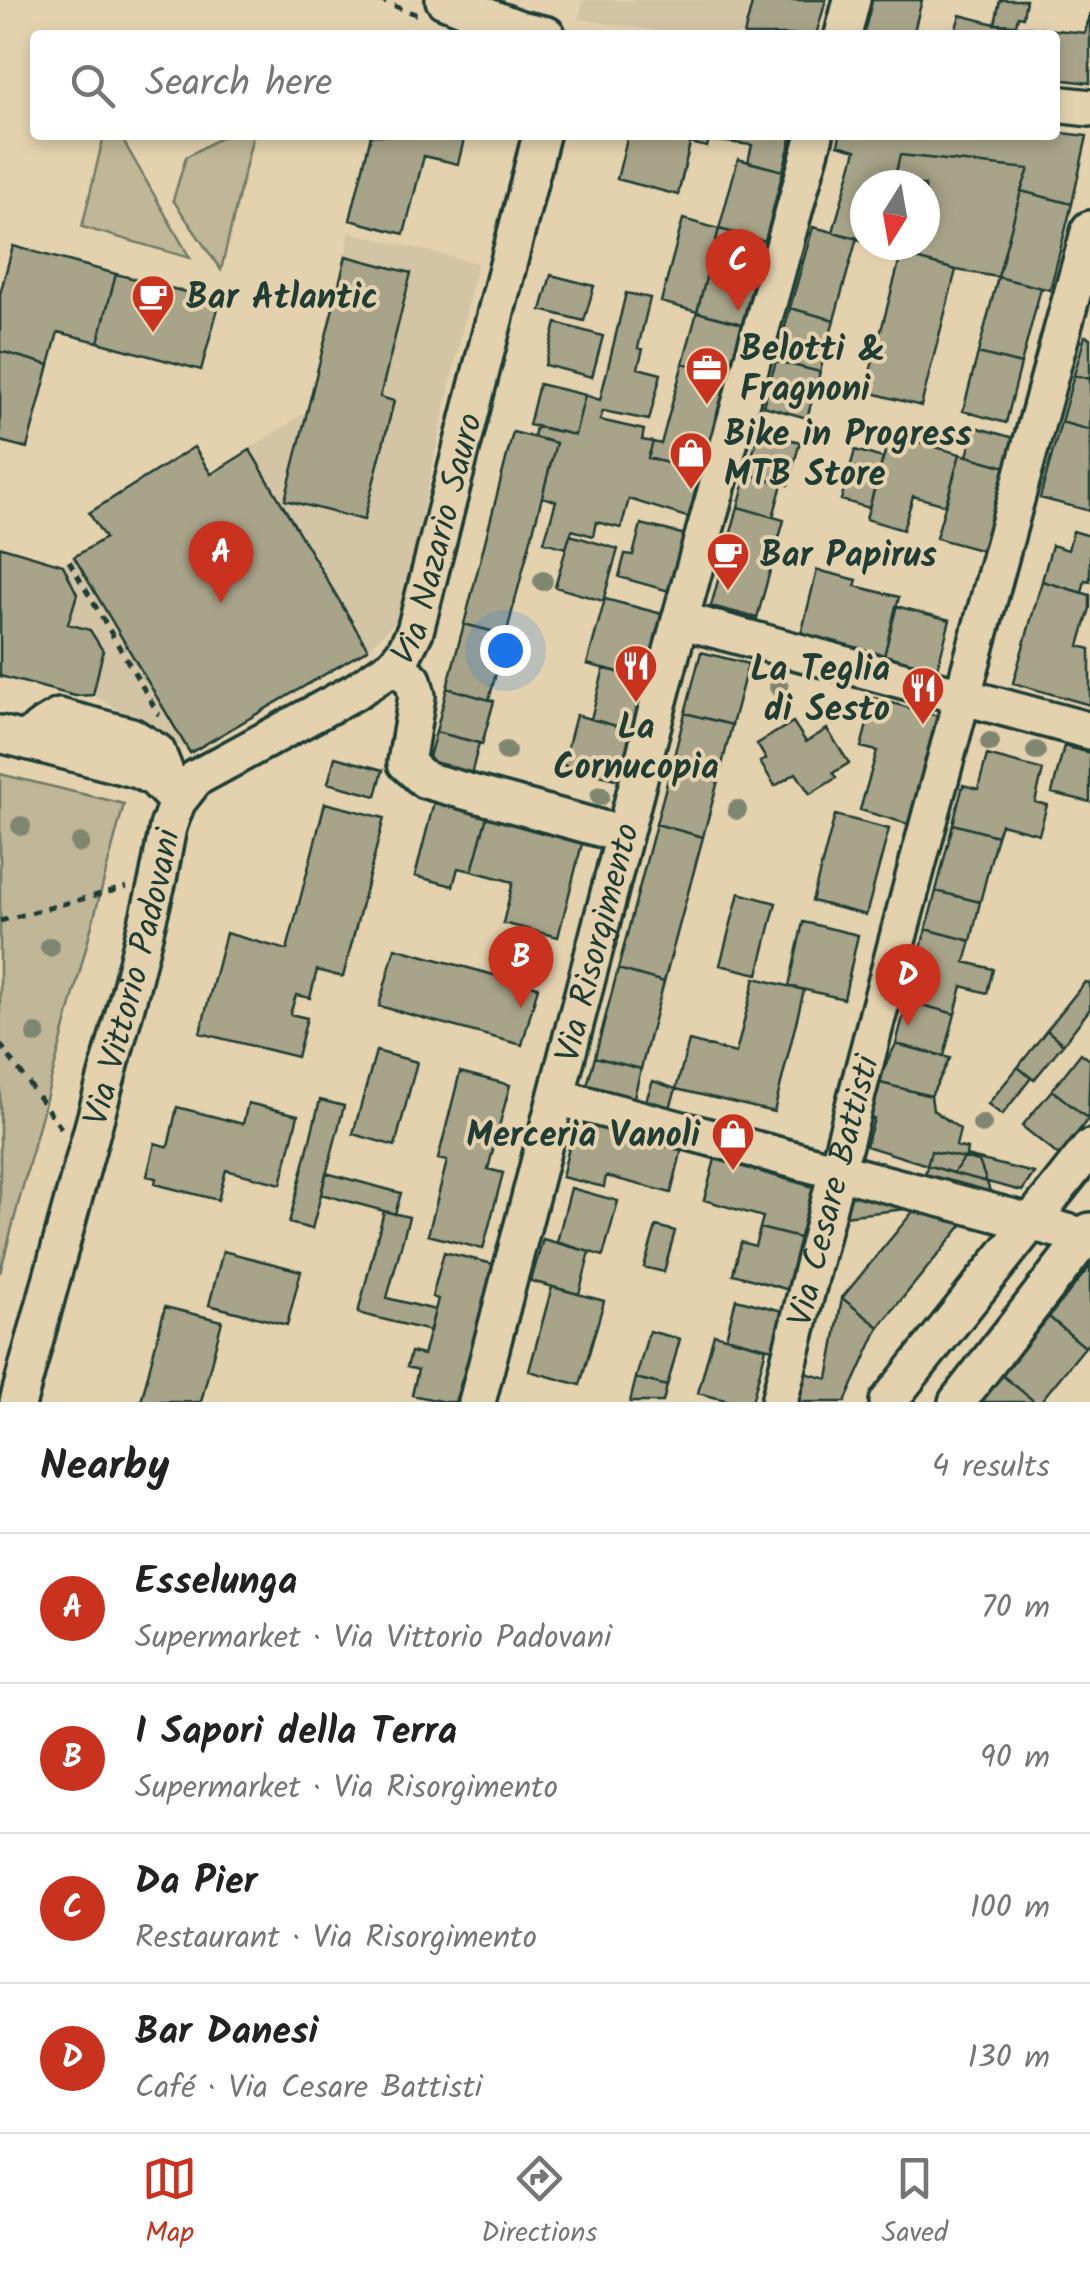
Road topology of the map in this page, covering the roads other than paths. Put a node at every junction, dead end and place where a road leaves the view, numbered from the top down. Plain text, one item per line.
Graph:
1 (444, 0) edge
2 (852, 0) edge
3 (528, 30) edge
4 (844, 30) edge
5 (1060, 105) edge
6 (1090, 108) edge
7 (540, 140) edge
8 (815, 140) edge
9 (1090, 229) edge
10 (680, 620) junction
11 (394, 665) junction
12 (962, 697) junction
13 (1090, 731) edge
14 (14, 738) edge
15 (177, 802) junction
16 (624, 836) junction
17 (557, 1097) junction
18 (1090, 1148) edge
19 (836, 1170) junction
20 (1032, 1222) junction
21 (1088, 1235) edge
22 (18, 1402) edge
23 (476, 1402) edge
24 (780, 1402) edge
25 (888, 1402) edge
26 (957, 1402) edge

1 - 3 street
2 - 4 street
5 - 6 street
7 - 11 street, Via Nazario Sauro
8 - 10 street, Via Risorgimento
9 - 12 street, Via Cesare Battisti
10 - 12 street
10 - 16 street, Via Risorgimento
11 - 15 street, Via Vittorio Padovani
11 - 16 street, Via Nazario Sauro
12 - 13 street
12 - 19 street, Via Cesare Battisti
14 - 15 street
15 - 22 street, Via Vittorio Padovani
16 - 17 street, Via Risorgimento
17 - 19 street
17 - 23 street, Via Risorgimento
18 - 20 street
19 - 20 street
19 - 24 street, Via Cesare Battisti
20 - 21 street
20 - 25 street
21 - 26 street

